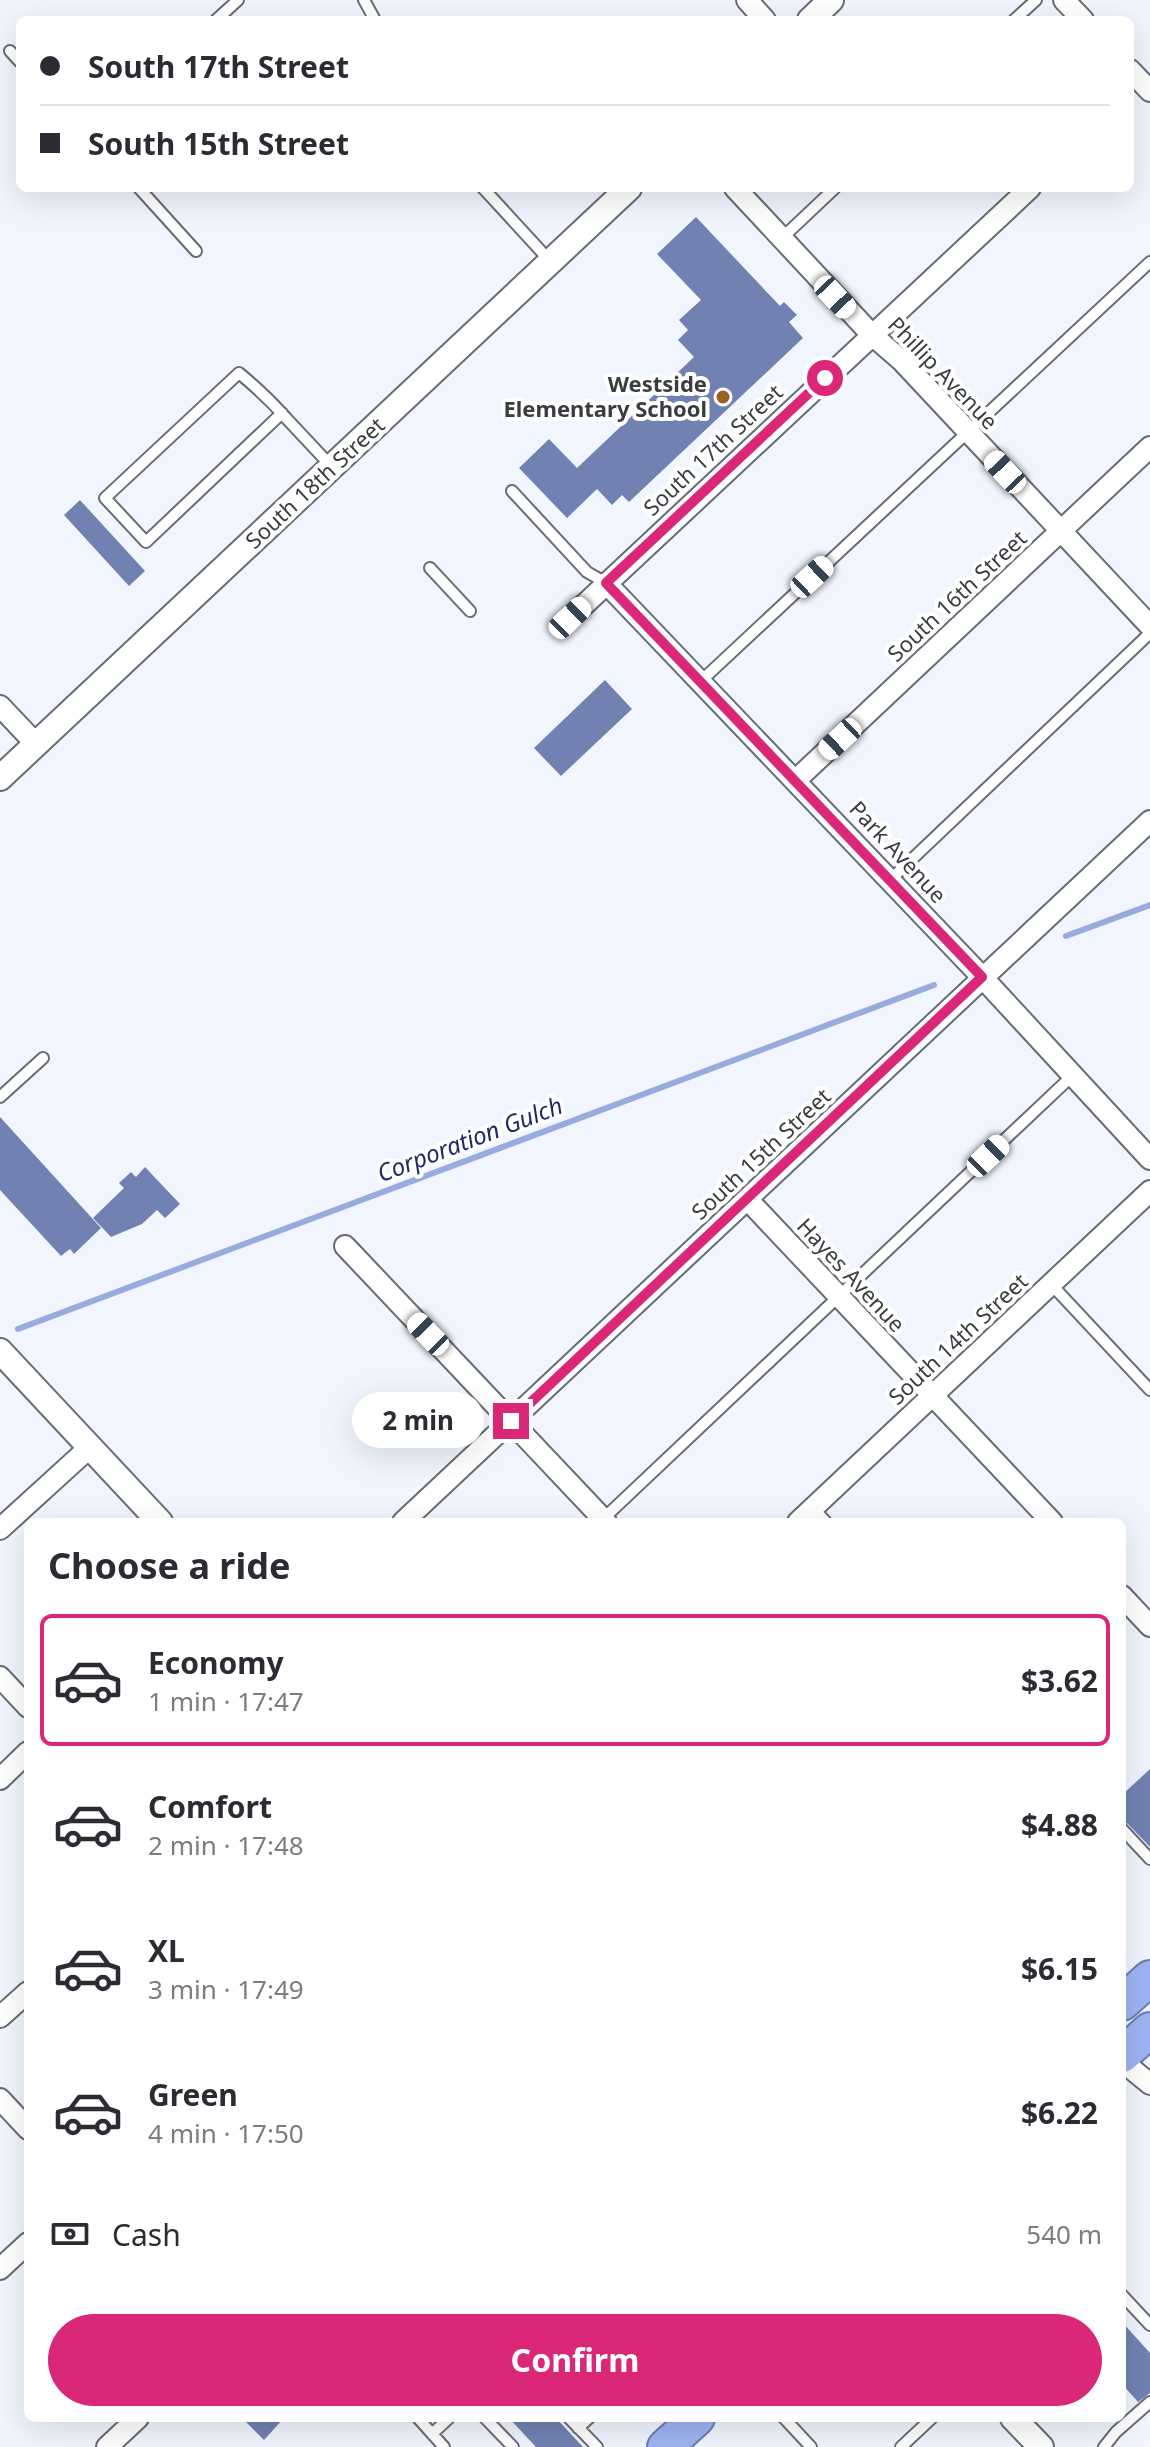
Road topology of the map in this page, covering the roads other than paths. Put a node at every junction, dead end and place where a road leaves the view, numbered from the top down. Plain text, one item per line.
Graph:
1 (238, 0) edge
2 (747, 0) edge
3 (831, 0) edge
4 (1036, 0) edge
5 (1064, 0) edge
6 (220, 16) edge
7 (761, 16) edge
8 (814, 16) edge
9 (1018, 16) edge
10 (1079, 16) edge
11 (10, 51) dead end
12 (16, 58) edge
13 (143, 192) edge
14 (487, 192) edge
15 (625, 192) edge
16 (739, 192) edge
17 (831, 192) edge
18 (1026, 192) edge
19 (781, 239) junction
20 (196, 251) dead end
21 (550, 261) junction
22 (1150, 262) edge
23 (872, 335) junction
24 (282, 413) junction
25 (967, 432) junction
26 (1150, 447) edge
27 (332, 468) junction
28 (512, 491) dead end
29 (1060, 532) junction
30 (430, 568) dead end
31 (606, 583) junction
32 (470, 611) dead end
33 (570, 618) dead end
34 (1150, 626) edge
35 (1150, 633) edge
36 (701, 681) junction
37 (0, 706) edge
38 (36, 744) junction
39 (0, 778) edge
40 (796, 780) junction
41 (1150, 821) edge
42 (890, 880) junction
43 (982, 977) junction
44 (43, 1058) dead end
45 (1073, 1075) junction
46 (0, 1097) edge
47 (1150, 1159) edge
48 (1150, 1191) edge
49 (748, 1200) junction
50 (345, 1246) dead end
51 (1051, 1284) junction
52 (839, 1298) junction
53 (0, 1351) edge
54 (1150, 1390) edge
55 (933, 1396) junction
56 (511, 1421) junction
57 (90, 1447) junction
58 (812, 1517) edge
59 (156, 1518) edge
60 (407, 1518) edge
61 (603, 1518) edge
62 (607, 1518) edge
63 (1048, 1518) edge
64 (0, 1529) edge
65 (1126, 1600) edge
66 (1150, 1626) edge
67 (0, 1677) edge
68 (24, 1703) edge
69 (24, 1756) edge
70 (0, 1779) edge
71 (1126, 1833) edge
72 (1150, 1859) edge
73 (1150, 1978) edge
74 (24, 1996) edge
75 (1126, 1999) edge
76 (0, 2017) edge
77 (1150, 2030) edge
78 (1126, 2051) edge
79 (1126, 2064) edge
80 (1150, 2084) edge
81 (0, 2099) edge
82 (24, 2125) edge
83 (24, 2247) edge
84 (0, 2269) edge
85 (1126, 2299) edge
86 (1150, 2325) edge
87 (1150, 2402) edge
88 (134, 2422) edge
89 (422, 2422) edge
90 (445, 2422) edge
91 (489, 2422) edge
92 (573, 2422) edge
93 (585, 2422) edge
94 (693, 2422) edge
95 (788, 2422) edge
96 (928, 2422) edge
97 (1017, 2422) edge
98 (578, 2428) junction
99 (432, 2434) junction
100 (107, 2447) edge
101 (444, 2447) edge
102 (513, 2447) edge
103 (597, 2447) edge
104 (665, 2447) edge
105 (811, 2447) edge
106 (901, 2447) edge
107 (1041, 2447) edge
108 (1104, 2447) edge

1 - 6 lane
2 - 7 street
3 - 8 street
4 - 9 lane
5 - 10 street
11 - 12 lane
13 - 20 lane
14 - 21 lane
15 - 21 street, South 18th Street
16 - 19 street, Phillip Avenue
17 - 19 lane
18 - 23 street, South 17th Street
19 - 23 street, Phillip Avenue
21 - 27 street, South 18th Street
22 - 25 lane
23 - 25 street, Phillip Avenue
23 - 31 street, South 17th Street
24 - 24 lane
24 - 27 lane
25 - 29 street, Phillip Avenue
25 - 36 lane
26 - 29 street, South 16th Street
27 - 38 street, South 18th Street
28 - 31 lane
29 - 34 street, Phillip Avenue
29 - 40 street, South 16th Street
30 - 32 lane
31 - 33 street, South 17th Street
31 - 36 street, Park Avenue
35 - 42 lane
36 - 40 street, Park Avenue
37 - 38 street
38 - 39 street, South 18th Street
40 - 42 street, Park Avenue
41 - 43 street, South 15th Street
42 - 43 street, Park Avenue
43 - 45 street, Park Avenue
43 - 49 street, South 15th Street
44 - 46 lane
45 - 47 street, Park Avenue
45 - 52 lane
48 - 51 street, South 14th Street
49 - 52 street, Hayes Avenue
49 - 56 street, South 15th Street
50 - 56 street
51 - 54 lane
51 - 55 street, South 14th Street
52 - 55 street, Hayes Avenue
52 - 62 lane
53 - 57 street
55 - 58 street, South 14th Street
55 - 63 street, Hayes Avenue
56 - 60 street, South 15th Street
56 - 61 street
57 - 59 street
57 - 64 street
65 - 66 street
67 - 68 street
69 - 70 street
71 - 72 lane
73 - 75 highway
74 - 76 street
77 - 78 highway
79 - 80 street
81 - 82 street
83 - 84 street
85 - 86 lane
87 - 108 lane
88 - 100 street
89 - 99 lane
90 - 99 lane
91 - 102 lane
92 - 98 lane
93 - 98 lane
94 - 104 highway
95 - 105 lane
96 - 106 lane
97 - 107 street
98 - 103 lane
99 - 101 lane

